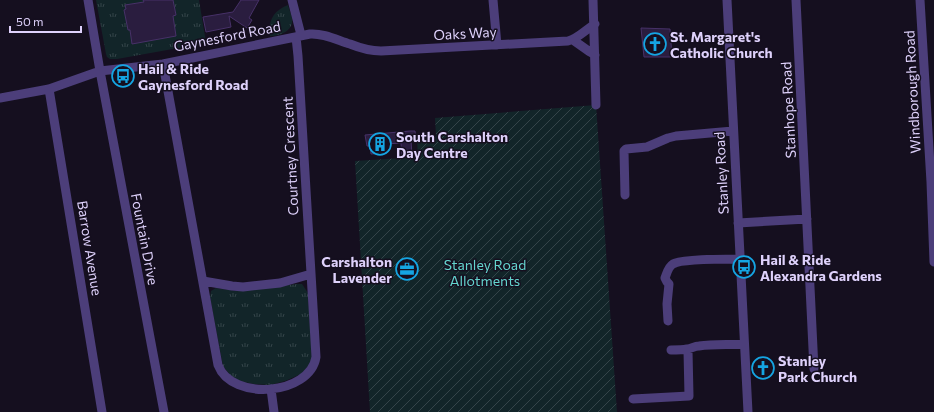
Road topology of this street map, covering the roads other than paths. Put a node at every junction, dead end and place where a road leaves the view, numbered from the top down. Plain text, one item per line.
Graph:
1 (88, 0) edge
2 (292, 0) edge
3 (493, 0) edge
4 (593, 0) edge
5 (727, 0) edge
6 (796, 0) edge
7 (920, 0) edge
8 (595, 24) junction
9 (299, 36) junction
10 (573, 40) junction
11 (497, 45) junction
12 (358, 47) joint
13 (595, 55) junction
14 (163, 64) junction
15 (100, 71) junction
16 (50, 88) junction
17 (0, 98) edge
18 (596, 105) dead end
19 (733, 131) junction
20 (932, 182) edge
21 (625, 195) dead end
22 (807, 219) junction
23 (738, 223) junction
24 (740, 259) junction
25 (934, 262) edge
26 (311, 274) junction
27 (203, 281) junction
28 (668, 321) dead end
29 (744, 344) junction
30 (689, 349) junction
31 (670, 350) dead end
32 (814, 369) dead end
33 (271, 389) junction
34 (632, 399) dead end
35 (102, 412) edge
36 (164, 412) edge
37 (274, 412) edge
38 (748, 412) edge

1 - 15 street, Fountain Drive
2 - 9 street, Courtney Crescent
3 - 11 street
4 - 8 street
5 - 19 street, Stanley Road
6 - 22 street, Stanhope Road
7 - 20 street, Windborough Road
8 - 10 street
8 - 13 street
9 - 12 street, Gaynesford Road
9 - 14 street, Gaynesford Road
9 - 26 street, Courtney Crescent
10 - 11 street, Oaks Way
10 - 13 street
11 - 12 street, Oaks Way
13 - 18 street
14 - 15 street, Gaynesford Road
14 - 27 street, Courtney Crescent
15 - 16 street, Gaynesford Road
15 - 36 street, Fountain Drive
16 - 17 street, Gaynesford Road
16 - 35 street, Barrow Avenue
19 - 21 street
19 - 23 street, Stanley Road
20 - 25 street, Windborough Road
22 - 23 street
22 - 32 street, Stanhope Road
23 - 24 street, Stanley Road
24 - 28 street
24 - 29 street, Stanley Road
26 - 27 street
26 - 33 street, Courtney Crescent
27 - 33 street, Courtney Crescent
29 - 30 street
29 - 38 street, Stanley Road
30 - 31 street
30 - 34 street
33 - 37 street

